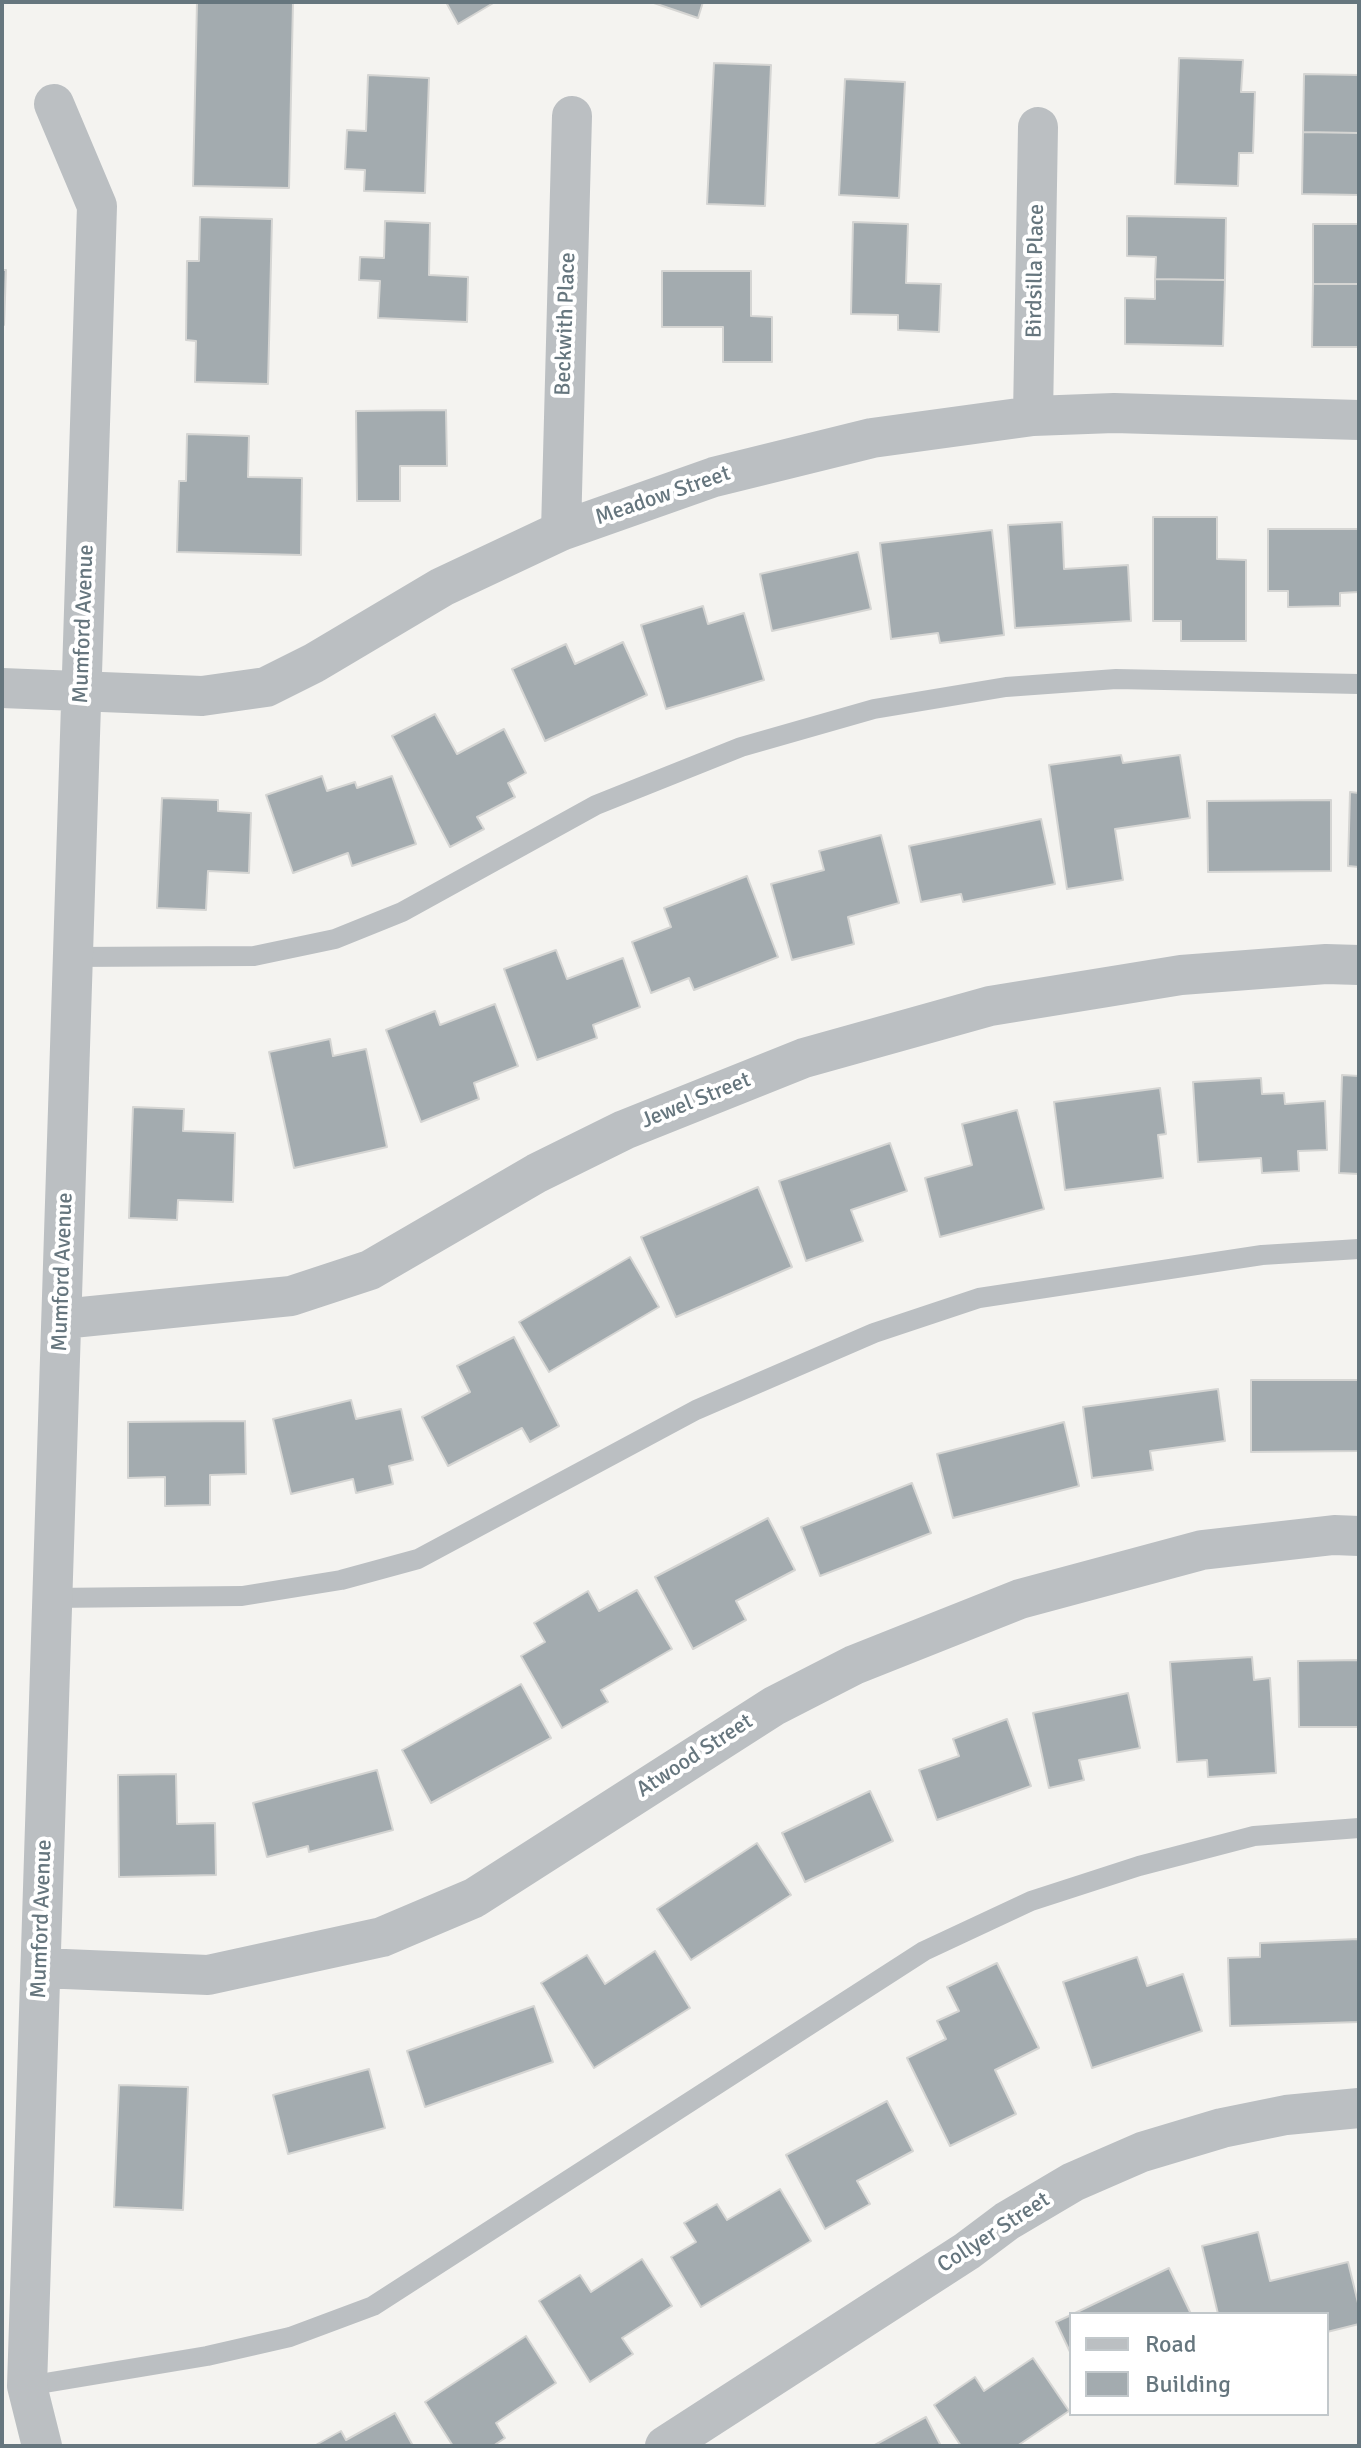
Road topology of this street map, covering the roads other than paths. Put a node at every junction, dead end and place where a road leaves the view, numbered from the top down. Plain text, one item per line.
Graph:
1 (54, 104) dead end
2 (572, 116) dead end
3 (1038, 127) dead end
4 (1033, 416) junction
5 (1359, 420) edge
6 (561, 531) junction
7 (1359, 684) edge
8 (2, 688) edge
9 (82, 689) junction
10 (71, 957) junction
11 (1359, 965) edge
12 (1359, 1249) edge
13 (62, 1319) junction
14 (1359, 1536) edge
15 (51, 1598) junction
16 (1359, 1828) edge
17 (41, 1968) junction
18 (1359, 2108) edge
19 (27, 2386) junction
20 (42, 2446) edge
21 (665, 2446) edge

1 - 9 street, Mumford Avenue
2 - 6 street, Beckwith Place
3 - 4 street, Birdsilla Place
4 - 5 street, Meadow Street
4 - 6 street, Meadow Street
6 - 9 street, Meadow Street
7 - 10 lane
8 - 9 street, Meadow Street
9 - 10 street, Mumford Avenue
10 - 13 street, Mumford Avenue
11 - 13 street, Jewel Street
12 - 15 lane
13 - 15 street, Mumford Avenue
14 - 17 street, Atwood Street
15 - 17 street, Mumford Avenue
16 - 19 lane
17 - 19 street, Mumford Avenue
18 - 21 street, Collyer Street
19 - 20 street, Mumford Avenue

